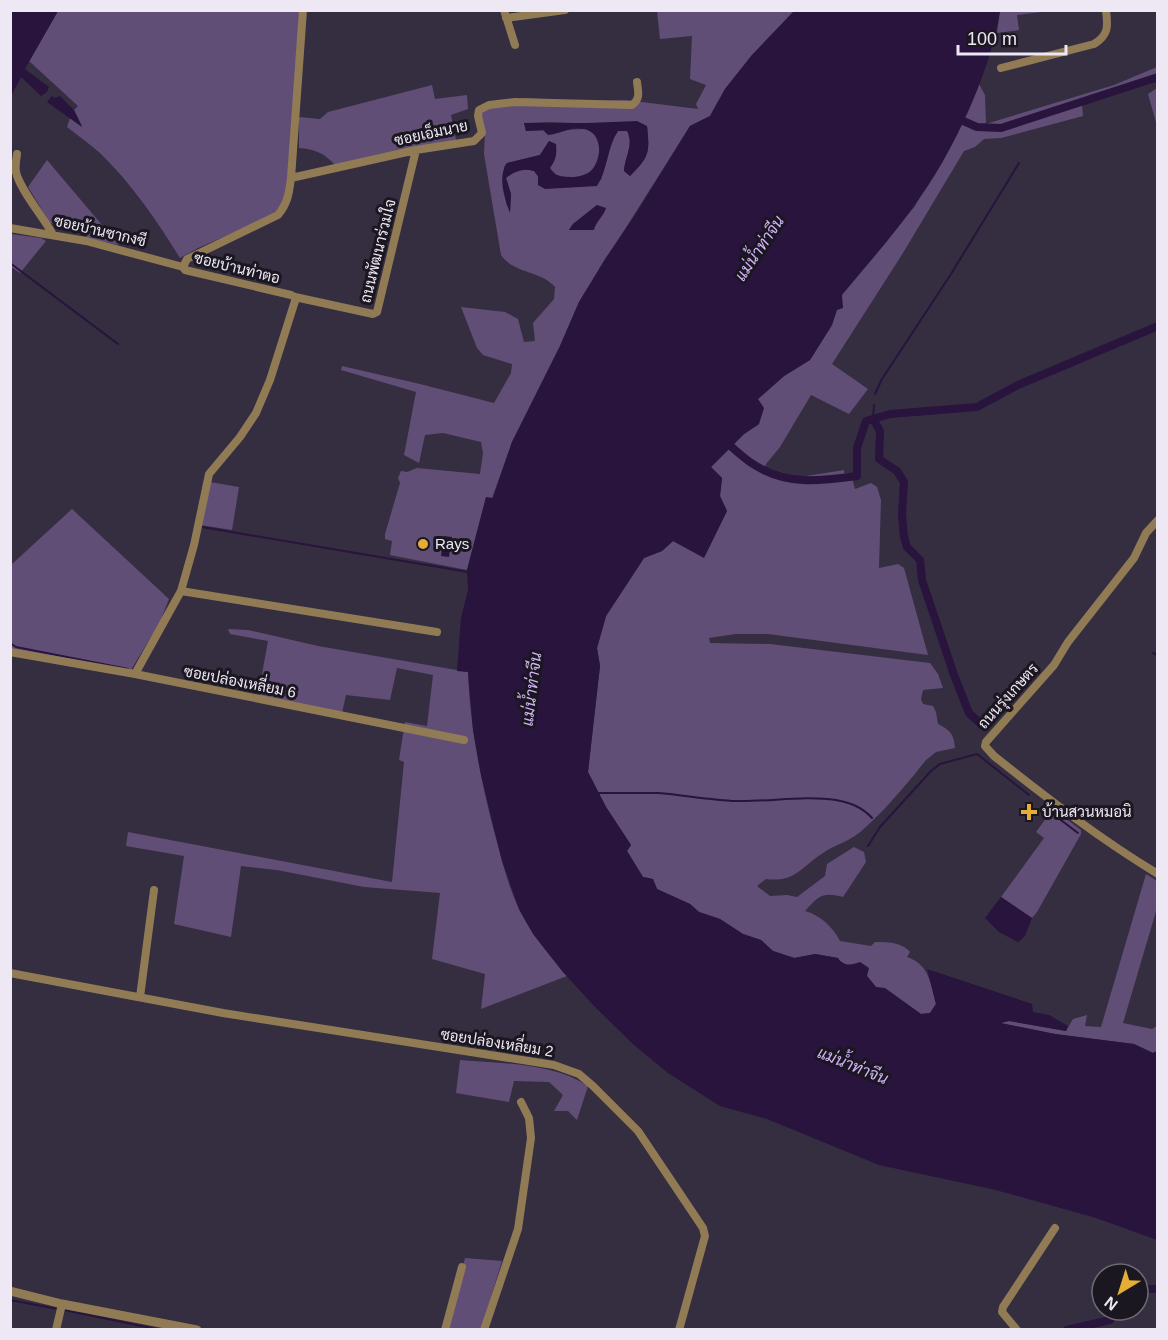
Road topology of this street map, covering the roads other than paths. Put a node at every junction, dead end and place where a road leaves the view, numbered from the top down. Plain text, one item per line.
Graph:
1 (303, 10) edge
2 (566, 10) edge
3 (1106, 10) edge
4 (505, 14) edge
5 (515, 45) dead end
6 (1001, 68) dead end
7 (638, 82) dead end
8 (416, 150) junction
9 (17, 153) dead end
10 (291, 178) junction
11 (10, 228) edge
12 (52, 233) junction
13 (183, 267) junction
14 (295, 297) junction
15 (1158, 520) edge
16 (181, 591) junction
17 (437, 632) dead end
18 (10, 652) edge
19 (135, 674) junction
20 (464, 740) dead end
21 (1158, 874) edge
22 (154, 890) dead end
23 (10, 972) edge
24 (140, 997) junction
25 (521, 1102) dead end
26 (1055, 1228) dead end
27 (462, 1268) dead end
28 (10, 1291) edge
29 (62, 1304) junction
30 (56, 1329) edge
31 (197, 1329) edge
32 (445, 1329) edge
33 (484, 1329) edge
34 (679, 1329) edge
35 (1017, 1329) edge

1 - 10 street, ซอยบ้านท่าตอ
2 - 4 street
3 - 6 street
4 - 5 street
7 - 8 street, ซอยเอ็มนาย
8 - 10 street, ซอยเอ็มนาย
8 - 14 street, ถนนพัฒนาร่วมใจ
9 - 12 street
10 - 13 street, ซอยบ้านท่าตอ
11 - 12 street, ซอยบ้านซากงซี
12 - 13 street, ซอยบ้านซากงซี
13 - 14 street, ซอยบ้านท่าตอ
14 - 16 street, ซอยบ้านท่าตอ
15 - 21 street, ถนนรุ่งเกษตร
16 - 17 street
16 - 19 street, ซอยบ้านท่าตอ
18 - 19 street, ซอยปล่องเหลี่ยม 6
19 - 20 street, ซอยปล่องเหลี่ยม 6
22 - 24 street
23 - 24 street, ซอยปล่องเหลี่ยม 2
24 - 34 street, ซอยปล่องเหลี่ยม 2
25 - 33 street
26 - 35 street
27 - 32 street
28 - 29 street
29 - 30 street
29 - 31 street

